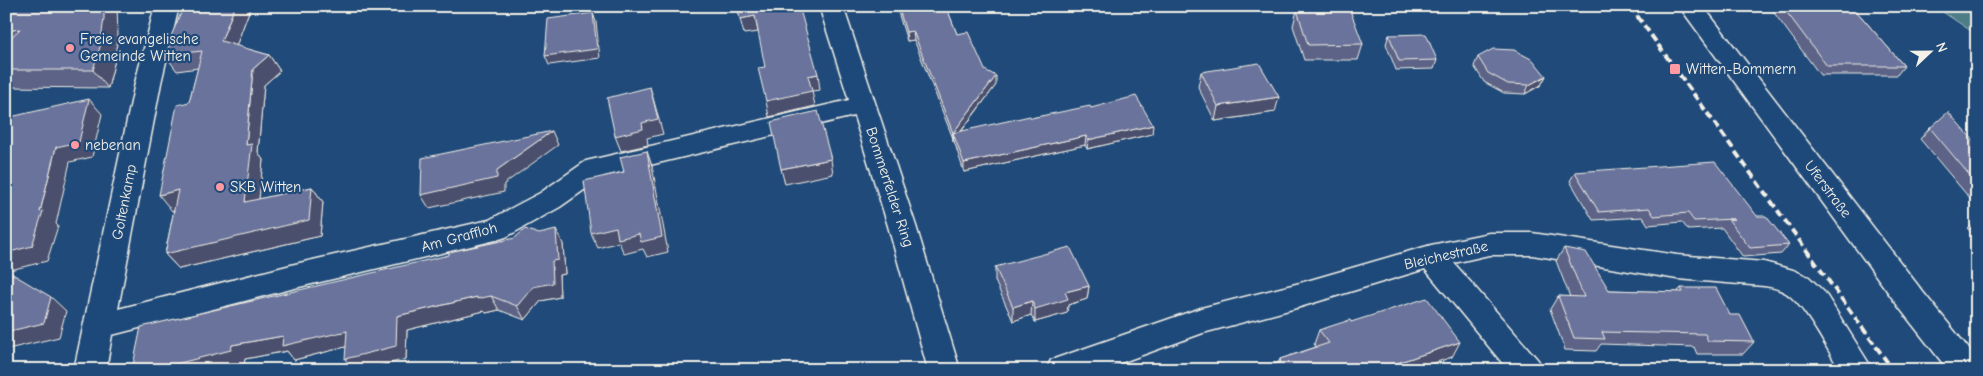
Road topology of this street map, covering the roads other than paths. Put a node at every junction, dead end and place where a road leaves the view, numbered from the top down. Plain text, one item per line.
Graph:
1 (168, 6) edge
2 (831, 6) edge
3 (1691, 6) edge
4 (864, 105) junction
5 (1431, 256) junction
6 (99, 326) junction
7 (90, 370) edge
8 (944, 370) edge
9 (1062, 370) edge
10 (1527, 370) edge
11 (1857, 370) edge
12 (1967, 370) edge

1 - 6 street, Goltenkamp
2 - 4 street, Bommerfelder Ring
3 - 12 street, Uferstraße
4 - 6 street, Am Graffloh
4 - 8 street, Bommerfelder Ring
5 - 9 street, Bleichestraße
5 - 10 street
5 - 11 street, Bleichestraße
6 - 7 street, Goltenkamp

